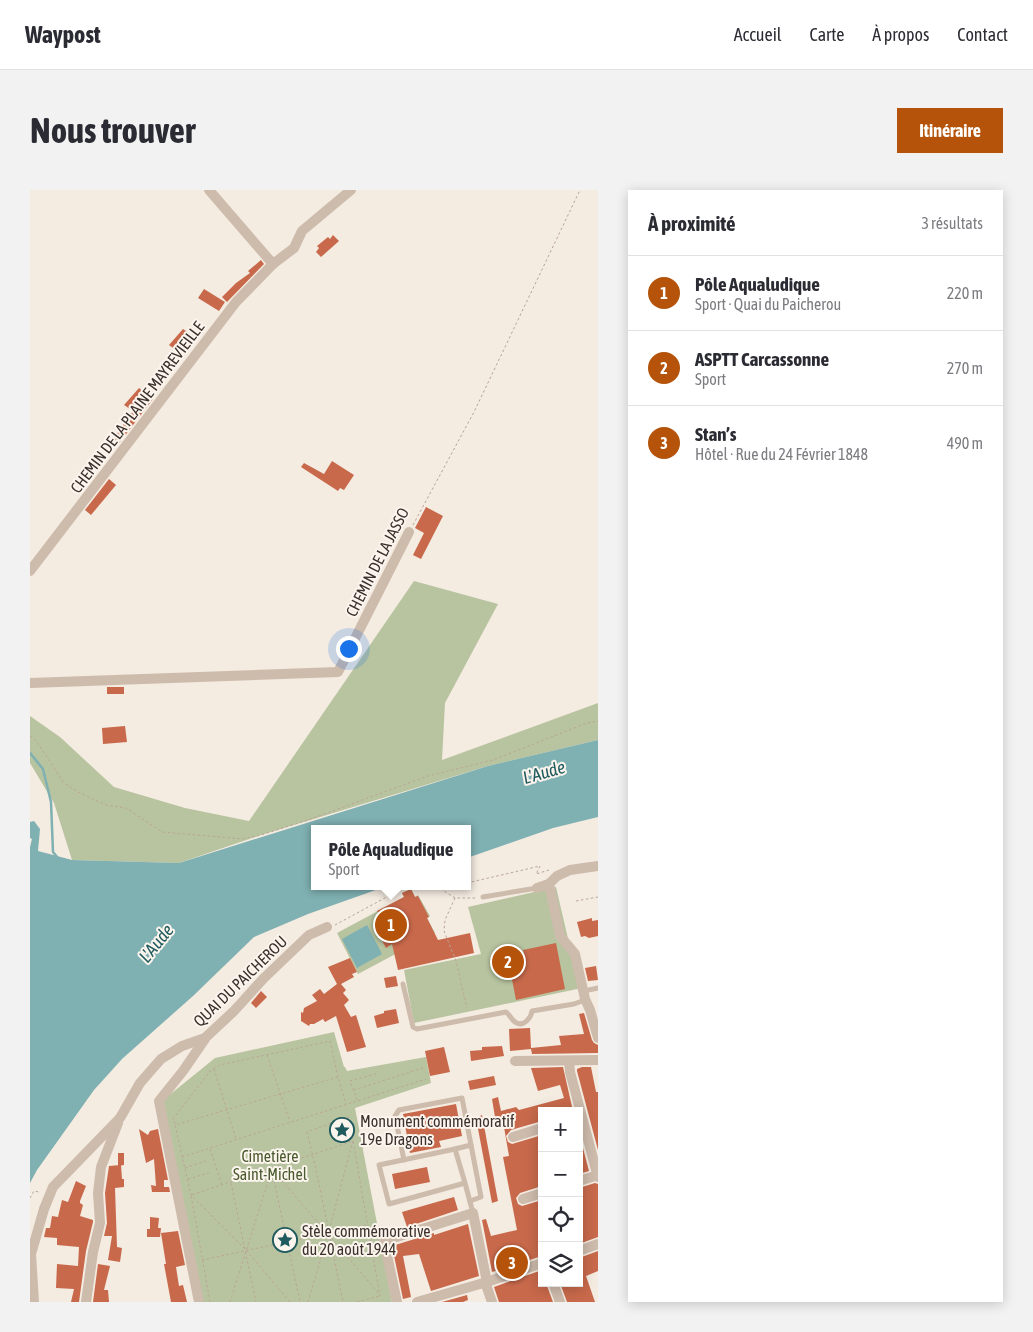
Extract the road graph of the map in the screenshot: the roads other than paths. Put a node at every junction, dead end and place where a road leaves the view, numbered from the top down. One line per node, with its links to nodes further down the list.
1 (209, 190): 3 (street)
2 (351, 190): 3 (street, CHEMIN DE LA PLAINE MAYREVIEILLE)
3 (273, 264): 5 (street, CHEMIN DE LA PLAINE MAYREVIEILLE)
4 (409, 532): 6 (street, CHEMIN DE LA JASSO)
5 (30, 571)
6 (30, 683)
7 (598, 866): 8 (street)
8 (549, 884): 9 (street); 14 (street)
9 (537, 888): 10 (lane)
10 (483, 898)
11 (328, 928): 15 (street, QUAI DU PAICHEROU)
12 (403, 984): 14 (lane)
13 (598, 988): 14 (lane)
14 (584, 995): 16 (street)
15 (205, 1038): 21 (street, QUAI DU PAICHEROU); 44 (street)
16 (598, 1038)
17 (598, 1060): 19 (street)
18 (515, 1061): 19 (street)
19 (569, 1061): 20 (street)
20 (578, 1107)
21 (120, 1118): 27 (street, QUAI DU PAICHEROU); 29 (street)
22 (583, 1126): 30 (street)
23 (538, 1129): 24 (street)
24 (513, 1137)
25 (471, 1145): 26 (lane); 28 (lane); 35 (lane)
26 (455, 1149): 28 (lane); 32 (lane)
27 (83, 1157): 29 (street); 42 (street, QUAI DU PAICHEROU)
28 (404, 1160): 32 (lane)
29 (101, 1167): 43 (street)
30 (598, 1176): 31 (street)
31 (583, 1180)
32 (465, 1183): 35 (lane)
33 (538, 1194): 34 (street)
34 (523, 1199)
35 (470, 1201): 36 (lane)
36 (473, 1213): 40 (street); 45 (street)
37 (598, 1244): 38 (street)
38 (583, 1250)
39 (538, 1264): 40 (street)
40 (486, 1282): 46 (street); 47 (street)
41 (554, 1287): 48 (street)
42 (34, 1302)
43 (86, 1302)
44 (199, 1302)
45 (397, 1302)
46 (418, 1302)
47 (490, 1302)
48 (560, 1302)

